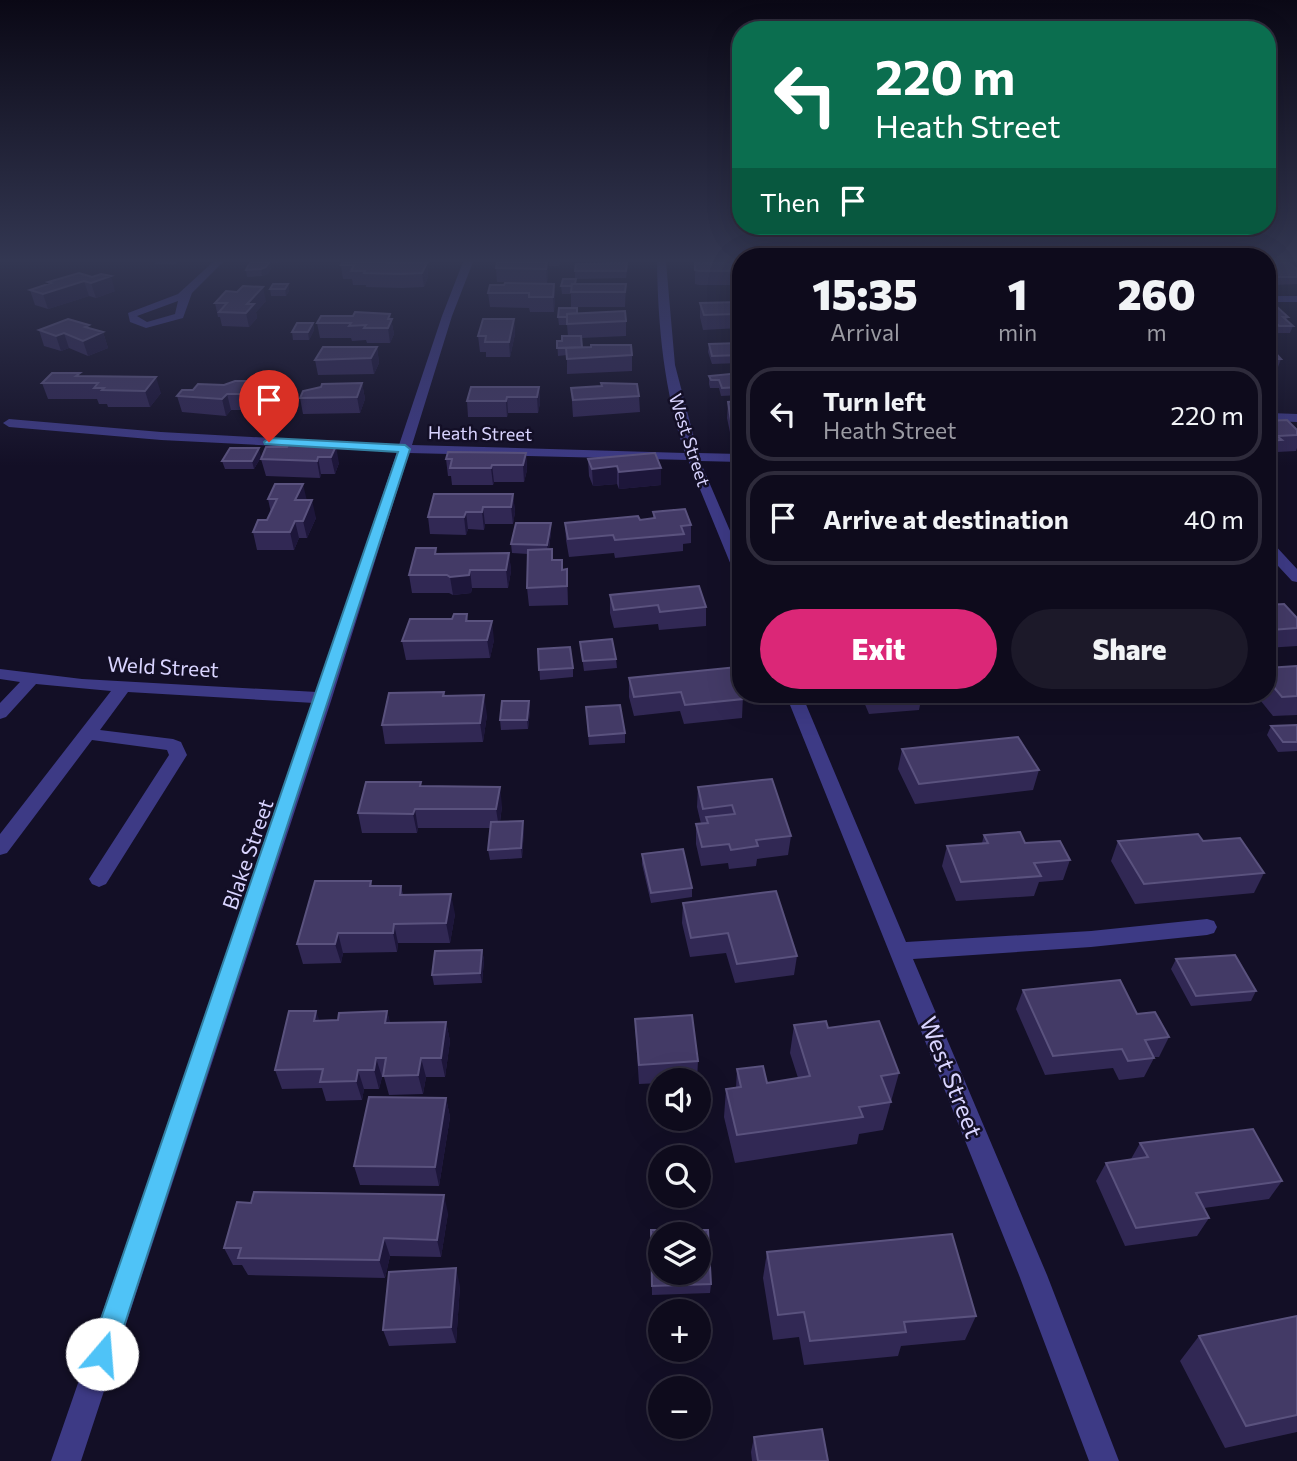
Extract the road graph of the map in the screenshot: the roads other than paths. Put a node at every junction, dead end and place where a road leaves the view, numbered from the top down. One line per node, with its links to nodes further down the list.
1 (443, 330): 6 (street, Blake Street)
2 (664, 330): 7 (street, West Street)
3 (1276, 417): 4 (street)
4 (1297, 418)
5 (9, 423): 6 (street, Heath Street)
6 (405, 449): 7 (street, Heath Street); 15 (street, Blake Street)
7 (693, 456): 8 (street, Heath Street); 9 (street, West Street)
8 (732, 458)
9 (732, 551)
10 (1276, 555): 11 (street)
11 (1297, 579)
12 (0, 674): 13 (street, Weld Street)
13 (32, 678): 14 (street, Weld Street); 17 (street)
14 (123, 687): 15 (street, Weld Street); 18 (street)
15 (324, 698): 23 (street, Blake Street)
16 (797, 703): 22 (street, West Street)
17 (0, 713)
18 (86, 734): 19 (street); 20 (street)
19 (0, 848)
20 (99, 879)
21 (1207, 927): 22 (street)
22 (900, 951): 24 (street, West Street)
23 (66, 1461)
24 (1104, 1461)

